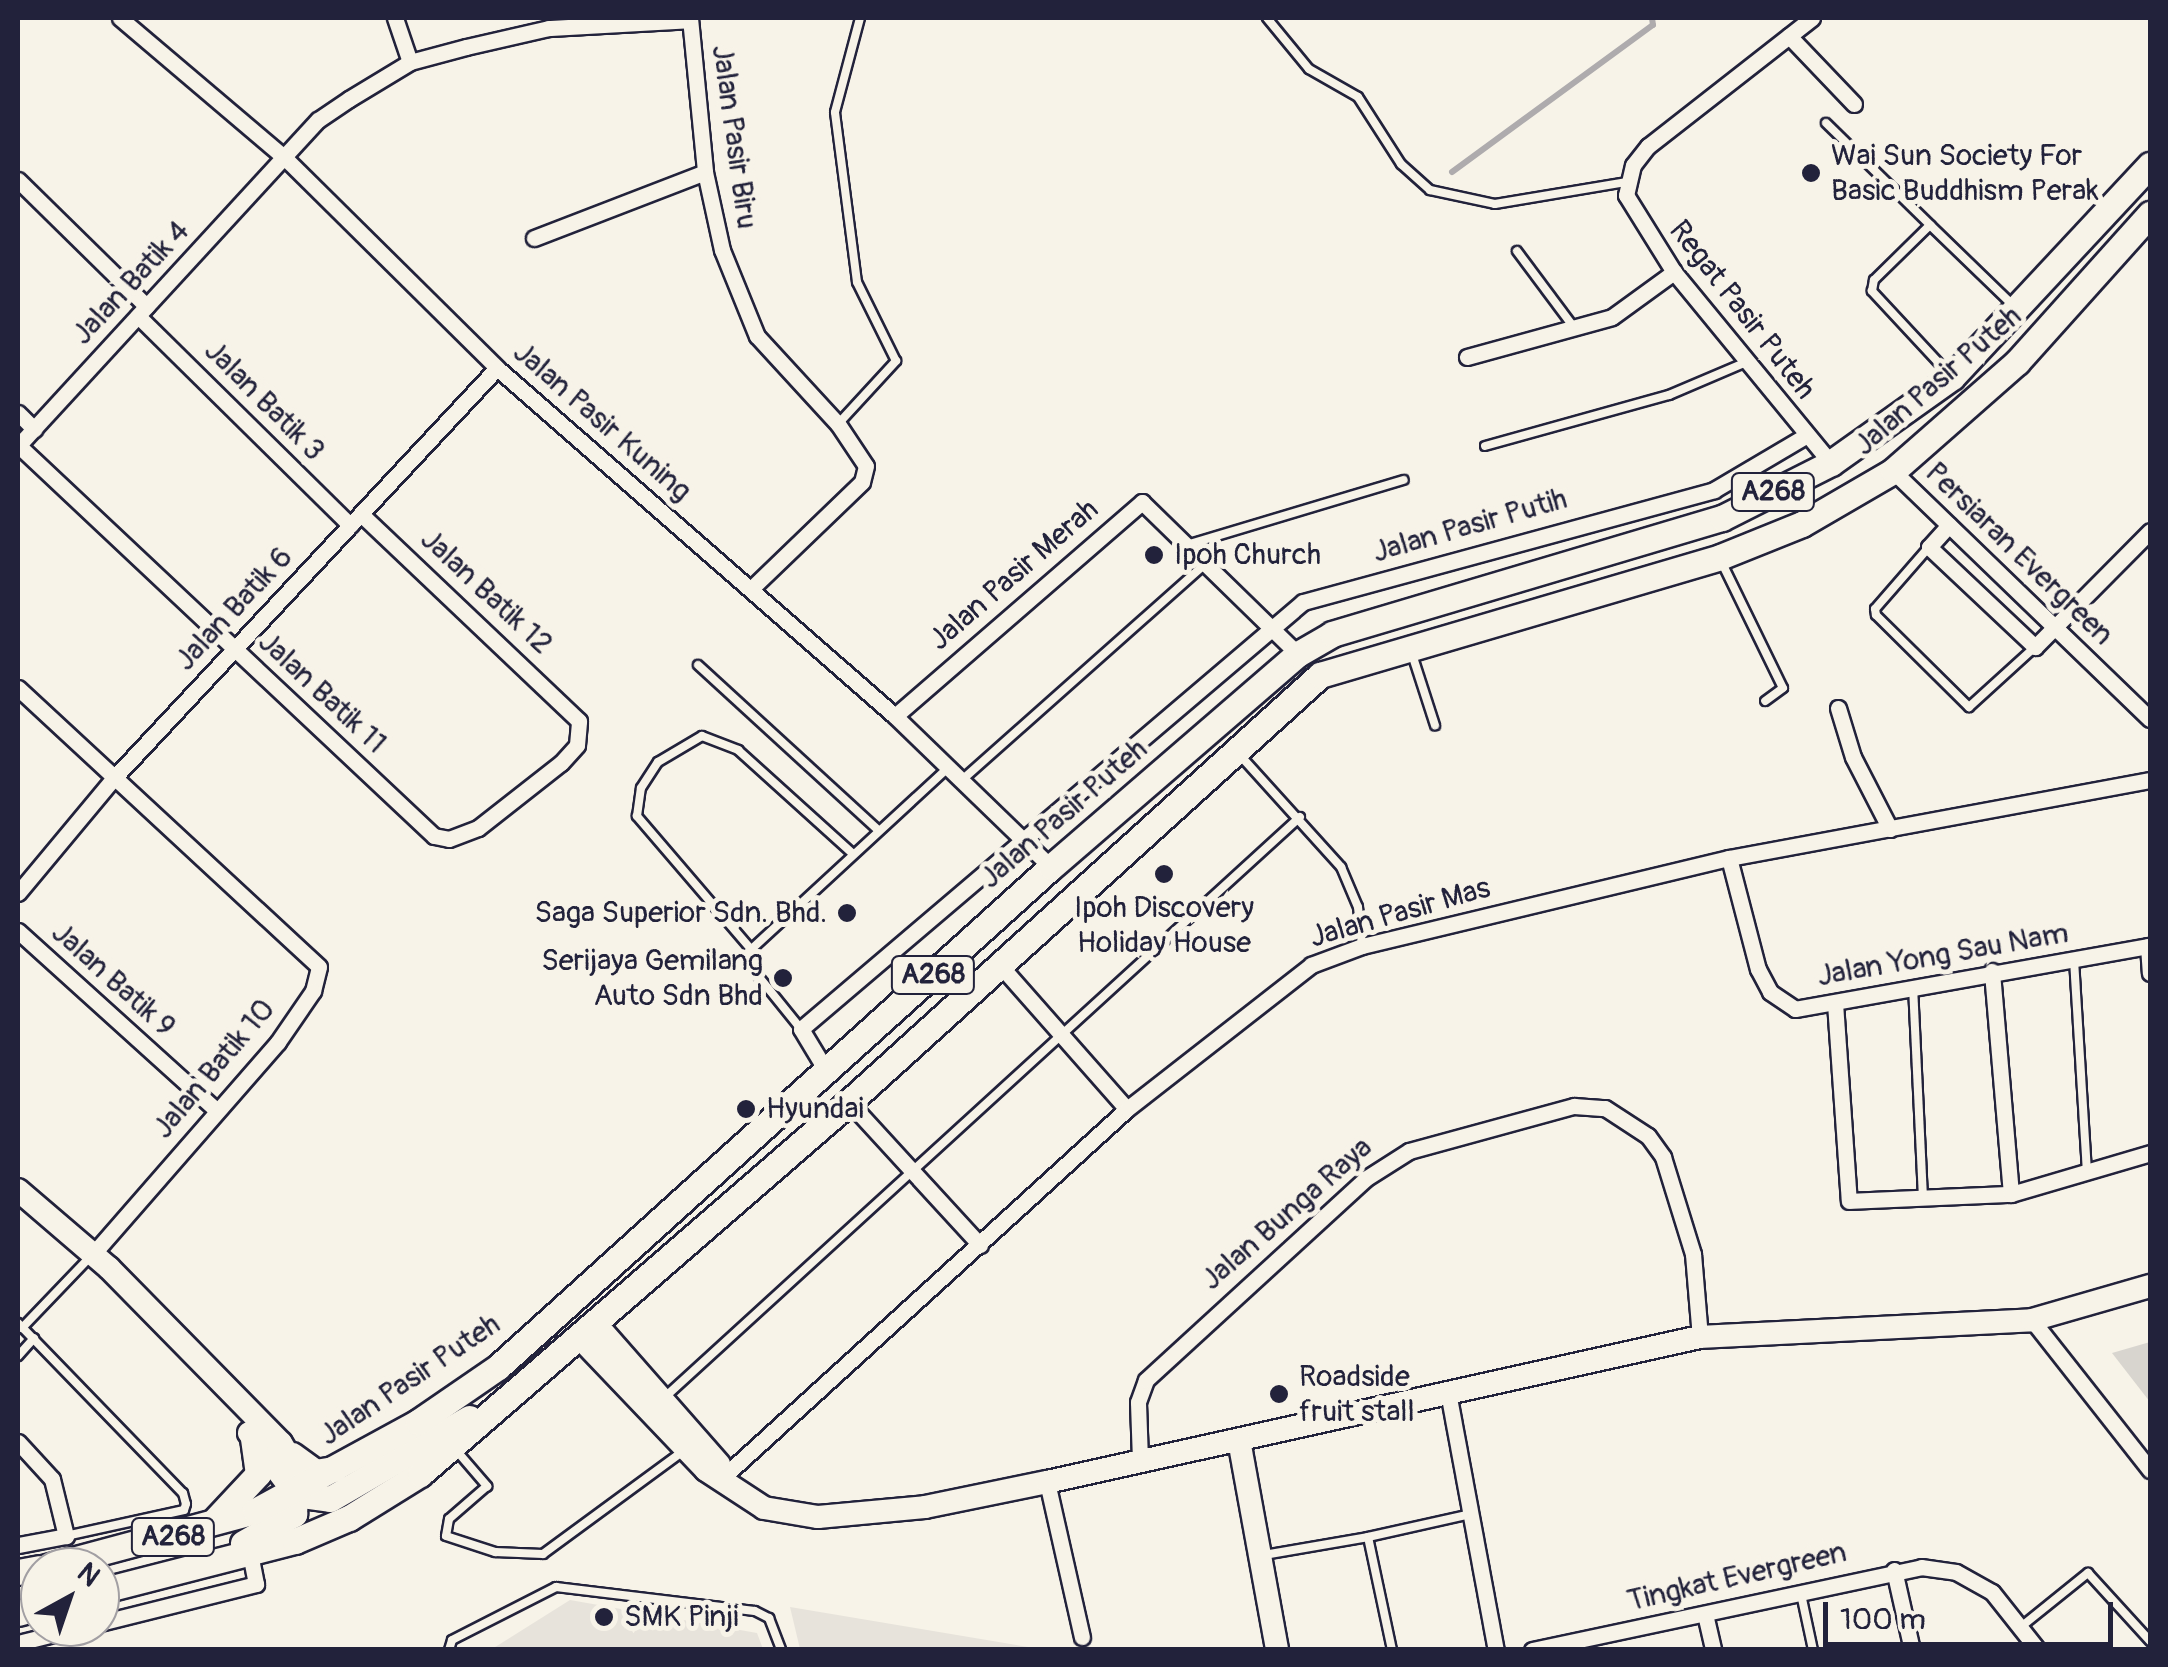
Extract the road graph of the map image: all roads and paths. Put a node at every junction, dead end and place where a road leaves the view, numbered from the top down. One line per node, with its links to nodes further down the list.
1 (120, 18): 12 (street, Jalan Pasir Kuning)
2 (395, 18): 9 (street)
3 (860, 18): 30 (lane)
4 (1267, 18): 16 (lane)
5 (1812, 18): 8 (street)
6 (690, 19): 7 (street, Jalan Batik 4); 14 (street, Jalan Pasir Biru)
7 (548, 23): 9 (street, Jalan Batik 4)
8 (1789, 36): 10 (street); 16 (street)
9 (410, 62): 12 (street, Jalan Batik 4)
10 (1854, 104)
11 (1826, 123): 18 (lane)
12 (284, 157): 23 (street, Jalan Batik 4); 27 (street, Jalan Pasir Kuning)
13 (2150, 165): 22 (main road, Jalan Pasir Puteh / A268)
14 (705, 172): 19 (street); 30 (street, Jalan Pasir Biru)
15 (18, 180): 23 (street, Jalan Batik 3)
16 (1627, 182): 21 (street, Regat Pasir Puteh)
17 (2150, 214): 36 (main road, Jalan Pasir Puteh / A268)
18 (1930, 225): 22 (lane); 28 (lane)
19 (534, 238)
20 (1517, 250): 24 (lane)
21 (1674, 272): 24 (street); 26 (street, Regat Pasir Puteh)
22 (2017, 310): 28 (main road, Jalan Pasir Puteh / A268)
23 (142, 311): 31 (street, Jalan Batik 4); 38 (street, Jalan Batik 3)
24 (1575, 329): 25 (street)
25 (1467, 357)
26 (1744, 363): 32 (street, Regat Pasir Puteh); 34 (lane)
27 (498, 368): 38 (street, Jalan Batik 6); 47 (street, Jalan Pasir Kuning)
28 (1952, 377): 35 (main road, Jalan Pasir Puteh / A268)
29 (18, 412): 31 (street)
30 (838, 424): 47 (street, Jalan Pasir Biru)
31 (34, 428): 33 (street, Jalan Batik 4)
32 (1806, 435): 35 (street, Regat Pasir Puteh); 41 (street, Jalan Pasir Putih)
33 (18, 446): 51 (street, Jalan Batik 11)
34 (1485, 446)
35 (1831, 463): 46 (main road, Jalan Pasir Puteh / A268)
36 (1893, 471): 39 (street, Persiaran Evergreen); 44 (main road, Jalan Pasir Puteh / A268)
37 (1404, 480): 42 (lane)
38 (356, 520): 51 (street, Jalan Batik 6); 58 (street, Jalan Batik 12)
39 (1950, 525): 43 (street); 49 (street, Persiaran Evergreen)
40 (2150, 533): 49 (street)
41 (1510, 542): 46 (street); 48 (street, Jalan Pasir Putih)
42 (1190, 544): 45 (street, Jalan Pasir Merah); 59 (street, Jalan Pasir Merah)
43 (1929, 547): 52 (street); 52 (lane)
44 (1720, 557): 50 (main road, Jalan Pasir Puteh / A268); 56 (lane)
45 (1207, 562): 48 (street, Jalan Pasir Merah); 65 (lane)
46 (1521, 578): 53 (main road, Jalan Pasir Puteh / A268)
47 (752, 588): 59 (street, Jalan Pasir Kuning)
48 (1271, 627): 53 (street, Jalan Pasir Merah); 70 (street, Jalan Pasir Putih)
49 (2055, 627): 52 (street); 60 (street, Persiaran Evergreen)
50 (1421, 641): 53 (main road); 61 (lane); 62 (main road, Jalan Pasir Puteh / A268)
51 (235, 648): 58 (street, Jalan Batik 11); 64 (street, Jalan Batik 6)
52 (2035, 648)
53 (1298, 654): 73 (main road, Jalan Pasir Puteh / A268)
54 (698, 665): 69 (lane)
55 (18, 688): 64 (street, Jalan Batik 10)
56 (1765, 702)
57 (1838, 708): 68 (street)
58 (574, 710)
59 (896, 716): 63 (street, Jalan Pasir Kuning)
60 (2150, 719)
61 (1435, 725)
62 (1235, 750): 67 (lane); 80 (main road, Jalan Pasir Puteh / A268)
63 (949, 767): 65 (street, Jalan Pasir Kuning); 69 (lane)
64 (113, 778): 74 (street, Jalan Batik 6); 90 (street, Jalan Batik 10)
65 (963, 780): 70 (street, Jalan Pasir Kuning)
66 (2150, 780): 68 (street, Jalan Pasir Mas)
67 (1300, 817): 76 (lane); 86 (lane)
68 (1890, 829): 72 (street, Jalan Pasir Mas)
69 (878, 830): 71 (lane)
70 (1019, 838): 73 (street, Jalan Pasir Kuning); 85 (street, Jalan Pasir Putih)
71 (852, 854): 78 (lane); 78 (lane)
72 (1730, 858): 76 (street, Jalan Pasir Mas); 84 (street, Jalan Yong Sau Nam)
73 (1051, 867): 87 (main road, Jalan Pasir Puteh / A268)
74 (18, 892)
75 (18, 930): 90 (street, Jalan Batik 9)
76 (1362, 946): 89 (street, Jalan Pasir Mas)
77 (2149, 946): 79 (street, Jalan Yong Sau Nam); 82 (street)
78 (750, 948): 85 (lane)
79 (2074, 960): 81 (street, Jalan Yong Sau Nam); 93 (lane)
80 (1000, 964): 86 (street); 88 (main road, Jalan Pasir Puteh / A268)
81 (1992, 971): 83 (street, Jalan Yong Sau Nam); 95 (street)
82 (2150, 973)
83 (1913, 986): 84 (street, Jalan Yong Sau Nam); 96 (lane)
84 (1834, 1003): 96 (street)
85 (800, 1029): 87 (street)
86 (1062, 1032): 89 (street); 92 (lane)
87 (828, 1072): 101 (main road, Jalan Pasir Puteh / A268)
88 (849, 1102): 92 (street); 101 (main road, Jalan Pasir Puteh / A268)
89 (1127, 1109): 97 (street, Jalan Pasir Mas)
90 (216, 1110): 98 (street, Jalan Batik 10)
91 (2150, 1153): 93 (street)
92 (911, 1170): 97 (street); 107 (lane)
93 (2087, 1172): 95 (street)
94 (18, 1190): 98 (main road)
95 (2011, 1194): 96 (street)
96 (1923, 1200)
97 (980, 1245): 118 (street, Jalan Pasir Mas)
98 (91, 1256): 102 (lane, Jalan Batik 10); 109 (main road); 114 (main road)
99 (2150, 1286): 100 (main road)
100 (2032, 1320): 103 (main road); 117 (street)
101 (581, 1321): 107 (main road); 108 (main road, Jalan Pasir Puteh / A268); 113 (main road); 116 (main road, Jalan Pasir Puteh / A268)
102 (20, 1326): 104 (lane)
103 (1700, 1337): 106 (main road); 115 (street, Jalan Bunga Raya)
104 (34, 1338): 105 (lane); 123 (lane)
105 (18, 1356)
106 (1448, 1392): 110 (main road); 121 (street)
107 (665, 1397): 118 (main road)
108 (502, 1406): 112 (main road, Jalan Pasir Puteh / A268); 120 (main road)
109 (253, 1437): 120 (main road); 122 (main road)
110 (1239, 1440): 115 (main road); 128 (main road)
111 (18, 1442): 123 (street)
112 (453, 1447): 113 (lane); 127 (main road, Jalan Pasir Puteh / A268)
113 (685, 1449): 118 (main road)
114 (292, 1454): 116 (main road); 120 (main road)
115 (1140, 1460): 119 (main road)
116 (338, 1468): 120 (main road, Jalan Pasir Puteh / A268)
117 (2150, 1470)
118 (722, 1478): 119 (main road)
119 (1047, 1482): 136 (street)
120 (295, 1494): 122 (main road, Jalan Pasir Puteh / A268); 129 (main road)
121 (1471, 1514): 124 (lane); 142 (street)
122 (205, 1529): 126 (main road, Jalan Pasir Puteh / A268)
123 (66, 1536): 125 (street)
124 (1368, 1537): 128 (lane); 141 (lane)
125 (18, 1545)
126 (120, 1549)
127 (250, 1552): 129 (main road, Jalan Pasir Puteh / A268); 134 (street)
128 (1258, 1556): 140 (main road)
129 (192, 1567): 131 (main road, Jalan Pasir Puteh / A268)
130 (1894, 1570): 132 (street, Tingkat Evergreen); 135 (street, Tingkat Evergreen); 146 (street)
131 (120, 1586)
132 (1800, 1590): 133 (street, Tingkat Evergreen); 145 (lane)
133 (1705, 1614): 143 (street, Tingkat Evergreen); 144 (street)
134 (120, 1617)
135 (2022, 1626): 137 (lane); 147 (street)
136 (1082, 1636)
137 (2150, 1641)
138 (449, 1650): 139 (lane)
139 (782, 1650)
140 (1277, 1650)
141 (1392, 1650)
142 (1496, 1650)
143 (1532, 1650)
144 (1713, 1650)
145 (1812, 1650)
146 (1912, 1650)
147 (2038, 1650)

